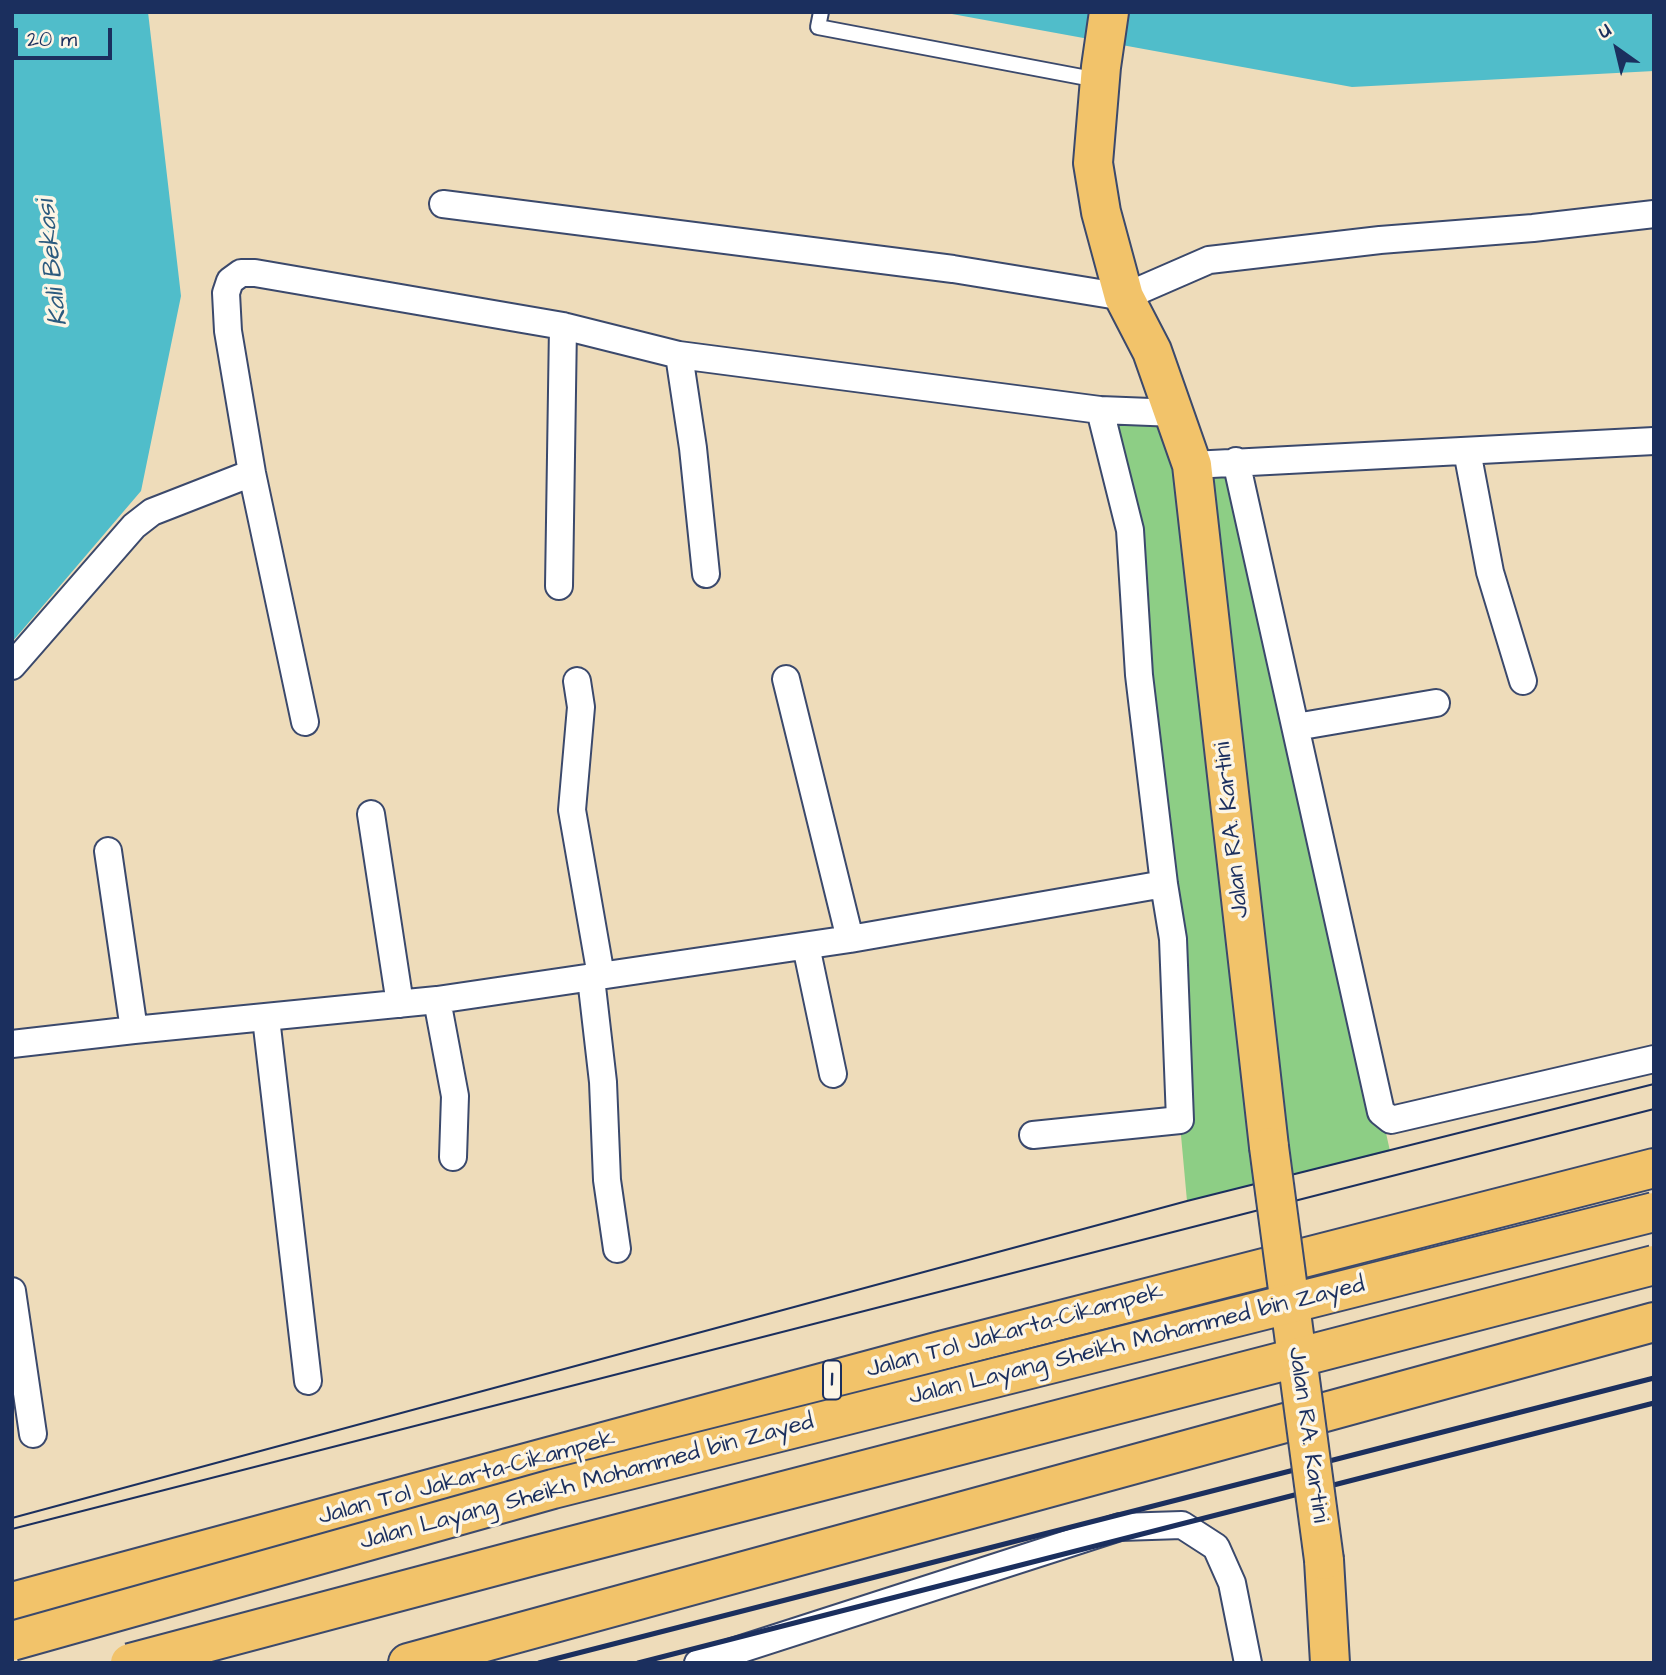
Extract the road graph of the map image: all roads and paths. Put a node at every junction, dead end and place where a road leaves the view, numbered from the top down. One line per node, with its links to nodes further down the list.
1 (1109, 12): 3 (main road, Jalan RA. Kartini)
2 (819, 19): 3 (lane)
3 (1100, 74): 6 (main road, Jalan RA. Kartini)
4 (443, 204): 6 (street)
5 (1654, 214): 6 (street)
6 (1124, 297): 10 (main road, Jalan RA. Kartini)
7 (563, 326): 8 (street); 15 (street); 17 (street)
8 (679, 355): 9 (street); 16 (street)
9 (1100, 410): 10 (street); 27 (street)
10 (1175, 414): 14 (main road, Jalan RA. Kartini)
11 (1654, 441): 12 (street)
12 (1467, 451): 13 (street); 21 (street)
13 (1236, 461): 14 (street); 24 (street)
14 (1192, 466): 54 (main road, Jalan RA. Kartini, bridge)
15 (252, 473): 18 (street); 23 (street)
16 (706, 574)
17 (559, 586)
18 (12, 666)
19 (786, 679): 28 (street)
20 (577, 681): 30 (street)
21 (1523, 681)
22 (1436, 703): 24 (street)
23 (305, 722)
24 (1296, 727): 36 (street)
25 (371, 814): 32 (street)
26 (108, 851): 34 (street)
27 (1164, 884): 28 (street); 38 (street)
28 (850, 939): 29 (street)
29 (806, 946): 30 (street); 37 (street)
30 (596, 977): 31 (street); 42 (street)
31 (437, 1000): 32 (street); 39 (street)
32 (400, 1004): 33 (street)
33 (265, 1018): 34 (street); 46 (street)
34 (134, 1030): 35 (street)
35 (12, 1044)
36 (1654, 1059)
37 (833, 1074)
38 (1033, 1135)
39 (453, 1157)
40 (1654, 1168): 48 (main road, Jalan Tol Jakarta–Cikampek / 1)
41 (1654, 1212): 49 (main road, Jalan Layang Sheikh Mohammed bin Zayed / 1, bridge)
42 (617, 1249)
43 (1654, 1265): 50 (main road, bridge)
44 (12, 1292): 47 (street)
45 (1654, 1322): 51 (main road)
46 (308, 1381)
47 (33, 1434)
48 (12, 1602)
49 (12, 1641)
50 (130, 1663)
51 (408, 1663)
52 (698, 1663): 53 (street)
53 (1248, 1663)
54 (1330, 1663)

